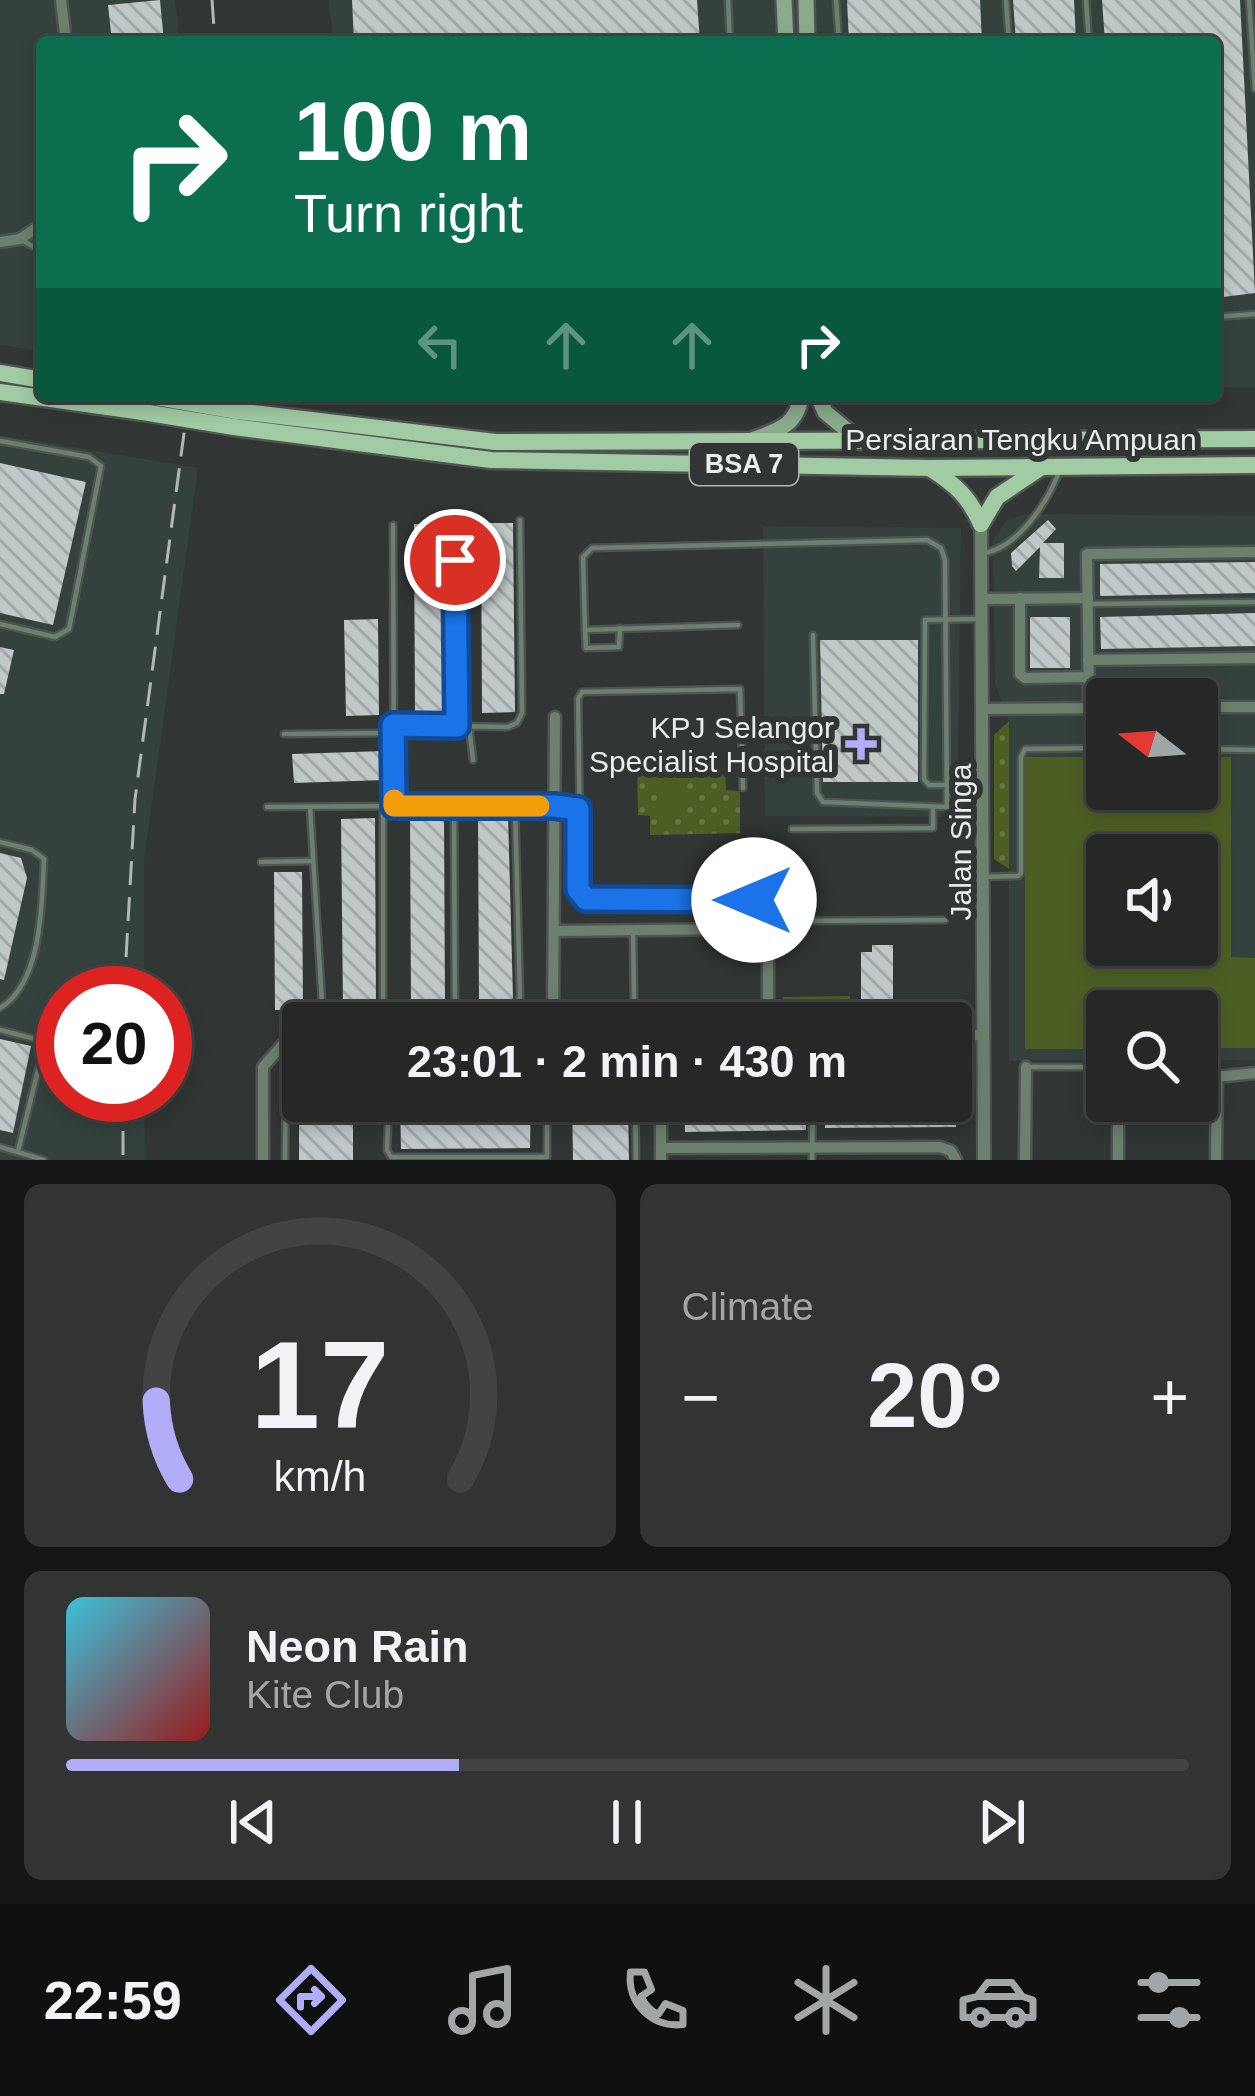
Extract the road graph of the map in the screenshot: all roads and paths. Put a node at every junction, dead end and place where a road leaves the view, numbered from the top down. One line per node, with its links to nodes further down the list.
1 (62, 0): 9 (street)
2 (728, 0): 10 (lane)
3 (784, 0): 11 (main road)
4 (806, 0): 12 (main road)
5 (836, 0): 13 (lane)
6 (1006, 0): 14 (lane)
7 (1086, 0): 15 (lane)
8 (1249, 0): 16 (lane)
9 (65, 36)
10 (730, 36)
11 (786, 36)
12 (808, 36)
13 (839, 36)
14 (1009, 36)
15 (1089, 36)
16 (1255, 89)
17 (36, 228): 18 (street)
18 (20, 239): 19 (street); 20 (lane)
19 (0, 242)
20 (36, 248)
21 (1255, 314): 22 (lane)
22 (1221, 317)
23 (0, 373): 24 (main road)
24 (36, 379)
25 (0, 392): 26 (main road, Persiaran Tengku Ampuan / BSA 7)
26 (36, 395)
27 (800, 402): 34 (main road)
28 (821, 402): 33 (main road)
29 (147, 404): 30 (main road, Persiaran Tengku Ampuan / BSA 7, bridge)
30 (236, 419): 34 (main road, Persiaran Tengku Ampuan / BSA 7); 38 (main road, Persiaran Tengku Ampuan / BSA 7)
31 (1255, 439): 33 (main road, Persiaran Tengku Ampuan / BSA 7)
32 (0, 441): 51 (lane)
33 (860, 442): 34 (main road, Persiaran Tengku Ampuan / BSA 7)
34 (744, 443)
35 (1255, 466): 37 (main road, Persiaran Tengku Ampuan / BSA 7)
36 (1040, 467): 37 (main road, Persiaran Tengku Ampuan / BSA 7); 38 (main road, Persiaran Tengku Ampuan / BSA 7); 41 (main road)
37 (1062, 467): 44 (lane)
38 (930, 468): 41 (main road)
39 (455, 518): 64 (lane)
40 (520, 520): 65 (lane)
41 (981, 524): 44 (street, Jalan Singa)
42 (393, 525): 66 (lane)
43 (1255, 552): 47 (street)
44 (981, 553): 45 (street, Jalan Singa)
45 (982, 598): 46 (street); 49 (street, Jalan Singa)
46 (1020, 598): 47 (street); 58 (street)
47 (1088, 601): 48 (lane); 57 (street)
48 (1255, 602)
49 (982, 619): 50 (lane); 62 (street, Jalan Singa)
50 (945, 620): 54 (lane); 72 (lane); 75 (lane)
51 (0, 623)
52 (738, 625): 53 (lane)
53 (620, 628): 54 (lane); 54 (lane)
54 (586, 630)
55 (813, 635): 84 (lane)
56 (1255, 658): 57 (street)
57 (1088, 660): 58 (street)
58 (1088, 677)
59 (1218, 707): 60 (street)
60 (1255, 707)
61 (1086, 708): 62 (street)
62 (983, 709): 73 (street, Jalan Singa)
63 (555, 718): 81 (street)
64 (457, 726): 65 (lane); 66 (lane)
65 (469, 726): 71 (lane)
66 (393, 729): 67 (lane); 78 (lane)
67 (284, 734)
68 (1086, 748): 90 (lane)
69 (1218, 749): 70 (lane)
70 (1255, 750)
71 (473, 760)
72 (947, 770): 73 (lane); 75 (lane)
73 (984, 770): 76 (street, Jalan Singa)
74 (743, 788): 85 (lane)
75 (947, 789): 76 (lane); 84 (lane)
76 (985, 793): 90 (street, Jalan Singa)
77 (383, 806): 78 (lane); 83 (lane); 98 (lane)
78 (394, 806): 79 (lane)
79 (454, 806): 80 (lane); 99 (lane)
80 (515, 806): 81 (lane); 100 (lane)
81 (554, 806): 85 (lane); 95 (street)
82 (266, 807): 83 (lane)
83 (310, 807): 89 (lane)
84 (933, 807): 86 (lane)
85 (578, 809): 91 (lane)
86 (792, 829)
87 (0, 842): 103 (lane)
88 (261, 862): 89 (lane)
89 (311, 862): 97 (lane)
90 (983, 878): 106 (street, Jalan Singa)
91 (703, 899): 92 (lane); 93 (lane)
92 (945, 920)
93 (704, 929): 94 (street); 102 (street)
94 (633, 930): 95 (street); 96 (lane)
95 (554, 931): 101 (street)
96 (634, 1001)
97 (322, 1002)
98 (383, 1002)
99 (455, 1002)
100 (519, 1002)
101 (553, 1002)
102 (768, 1002)
103 (0, 1007)
104 (0, 1030): 122 (lane)
105 (972, 1035): 106 (street)
106 (985, 1035): 131 (street, Jalan Singa)
107 (282, 1044): 126 (street)
108 (1026, 1067): 109 (lane); 132 (street)
109 (1086, 1067)
110 (1255, 1073): 111 (street)
111 (1218, 1077)
112 (285, 1122): 127 (lane)
113 (388, 1122): 124 (lane)
114 (547, 1122): 124 (lane)
115 (635, 1122): 128 (lane)
116 (661, 1122): 123 (street)
117 (813, 1122): 120 (lane)
118 (1118, 1122): 133 (street)
119 (1216, 1122): 134 (street)
120 (812, 1146): 123 (street); 129 (lane); 130 (street)
121 (0, 1147): 122 (lane)
122 (18, 1151): 125 (lane)
123 (661, 1154)
124 (547, 1159)
125 (44, 1160)
126 (263, 1160)
127 (285, 1160)
128 (636, 1160)
129 (812, 1160)
130 (956, 1160)
131 (984, 1160)
132 (1025, 1160)
133 (1118, 1160)
134 (1216, 1160)

